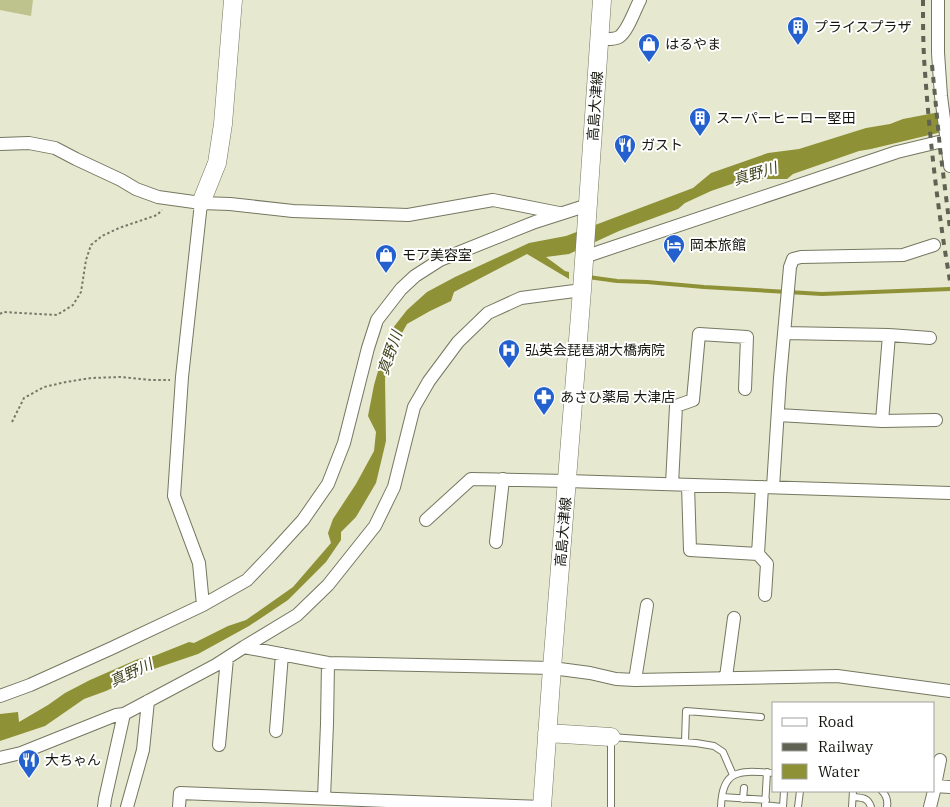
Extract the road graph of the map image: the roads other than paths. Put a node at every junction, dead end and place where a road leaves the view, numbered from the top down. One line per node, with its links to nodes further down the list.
1 (233, 0): 10 (main road)
2 (602, 0): 5 (main road, 高島大津線)
3 (640, 0): 5 (street)
4 (938, 0): 6 (street)
5 (599, 40): 11 (main road, 高島大津線)
6 (944, 52): 7 (street)
7 (946, 137): 9 (street); 14 (street)
8 (0, 144): 10 (street)
9 (950, 166)
10 (201, 203): 12 (street); 33 (street)
11 (588, 209): 12 (street); 14 (main road, 高島大津線)
12 (562, 214): 33 (street)
13 (934, 245): 16 (street)
14 (584, 257): 15 (main road, 高島大津線)
15 (582, 290): 24 (main road, 高島大津線); 36 (street)
16 (784, 333): 17 (street); 20 (street)
17 (889, 335): 18 (street); 21 (street)
18 (930, 338)
19 (745, 389): 25 (street)
20 (778, 415): 21 (street); 27 (street)
21 (882, 420): 22 (street)
22 (936, 420)
23 (503, 479): 24 (street); 29 (street); 30 (street)
24 (567, 480): 25 (street); 40 (main road, 高島大津線)
25 (672, 484): 26 (street)
26 (688, 484): 27 (street); 31 (street)
27 (768, 487): 28 (street); 31 (street)
28 (950, 493)
29 (426, 520)
30 (496, 542)
31 (758, 554): 32 (street)
32 (765, 595)
33 (203, 605): 44 (street)
34 (647, 605): 42 (street)
35 (734, 618): 41 (street)
36 (244, 647): 37 (street); 38 (street)
37 (282, 654): 39 (street); 48 (street)
38 (227, 658): 45 (street); 52 (street)
39 (328, 663): 40 (street); 67 (street)
40 (552, 668): 42 (street); 49 (main road, 高島大津線)
41 (726, 677): 42 (street); 43 (street)
42 (635, 680)
43 (950, 691)
44 (0, 696)
45 (148, 701): 46 (street); 72 (street)
46 (124, 714): 53 (street); 71 (street)
47 (761, 717): 51 (lane)
48 (276, 731)
49 (547, 733): 50 (main road); 74 (main road, 高島大津線)
50 (611, 737): 51 (lane); 75 (lane)
51 (685, 742): 56 (lane)
52 (218, 745)
53 (0, 758)
54 (940, 760): 57 (street)
55 (770, 773): 56 (lane); 70 (lane)
56 (733, 775): 66 (lane)
57 (935, 784)
58 (950, 787): 60 (street)
59 (744, 788): 68 (lane)
60 (935, 789)
61 (784, 792): 77 (lane)
62 (800, 792): 78 (lane)
63 (883, 792): 81 (lane)
64 (933, 792): 82 (street)
65 (853, 794): 79 (lane); 80 (lane)
66 (722, 797): 68 (lane); 76 (lane)
67 (324, 798): 69 (street); 73 (street)
68 (743, 799): 70 (lane)
69 (389, 804): 74 (street)
70 (765, 804): 77 (lane)
71 (104, 807)
72 (127, 807)
73 (179, 807)
74 (542, 807)
75 (611, 807)
76 (721, 807)
77 (782, 807)
78 (798, 807)
79 (852, 807)
80 (871, 807)
81 (887, 807)
82 (930, 807)

